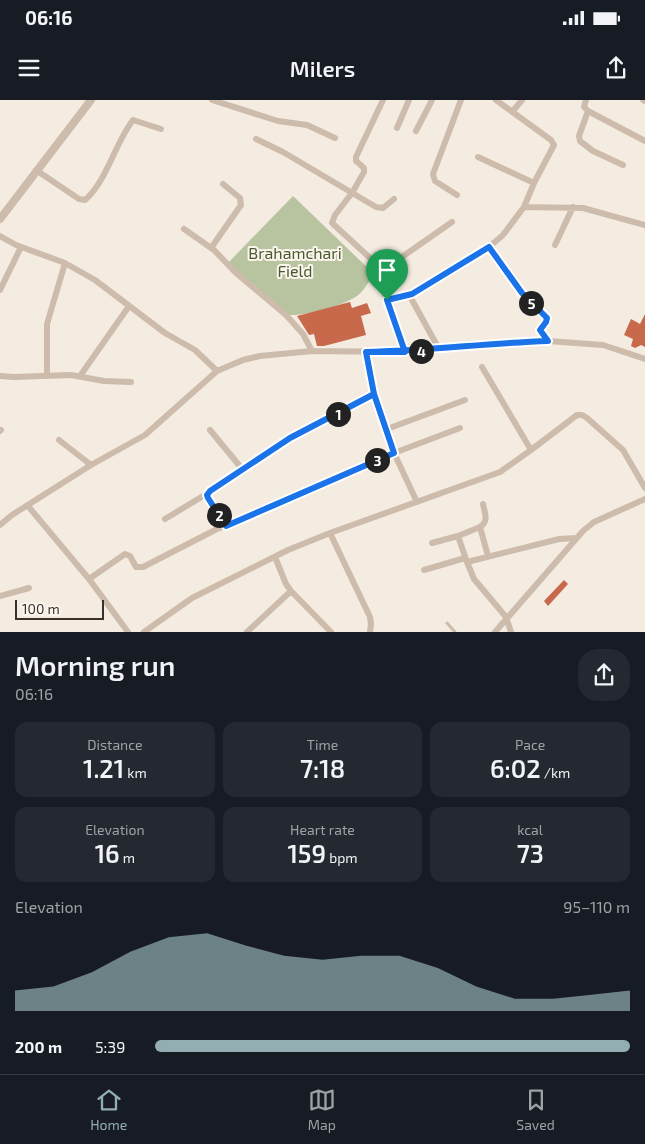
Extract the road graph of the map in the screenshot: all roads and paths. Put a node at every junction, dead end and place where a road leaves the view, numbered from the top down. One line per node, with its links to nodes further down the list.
1 (91, 100): 20 (street)
2 (212, 100): 15 (street)
3 (383, 100): 23 (street)
4 (408, 100): 12 (street)
5 (432, 100): 14 (street)
6 (461, 100): 24 (street)
7 (496, 100): 11 (street)
8 (522, 100): 11 (street)
9 (586, 100): 10 (street)
10 (588, 111): 17 (street); 19 (street)
11 (512, 112): 21 (street)
12 (397, 128)
13 (160, 129): 20 (street)
14 (416, 132)
15 (335, 138)
16 (256, 139): 23 (street)
17 (645, 141)
18 (478, 157): 21 (street)
19 (622, 165)
20 (36, 170): 28 (street)
21 (534, 183): 26 (street)
22 (223, 184): 36 (street)
23 (352, 193): 25 (street); 38 (street)
24 (457, 195)
25 (394, 199)
26 (524, 207): 27 (street); 35 (street)
27 (573, 207): 30 (street); 33 (street)
28 (0, 219)
29 (452, 222): 38 (street)
30 (645, 226)
31 (184, 229): 36 (street)
32 (0, 236): 34 (street)
33 (555, 245)
34 (21, 247): 37 (street); 39 (street)
35 (489, 247): 40 (street); 43 (street)
36 (211, 248): 45 (street)
37 (65, 263): 50 (street); 51 (street)
38 (379, 273): 41 (street)
39 (0, 290)
40 (412, 294): 41 (street); 44 (street)
41 (387, 300): 47 (street)
42 (127, 310): 53 (street)
43 (548, 341): 44 (street); 48 (street)
44 (439, 349): 47 (street)
45 (312, 351): 46 (street); 50 (street)
46 (366, 352): 47 (street); 55 (street)
47 (405, 352)
48 (645, 359)
49 (482, 367): 61 (street)
50 (217, 371): 63 (street)
51 (47, 375): 52 (street); 53 (street)
52 (0, 376)
53 (80, 376): 54 (street)
54 (131, 382)
55 (374, 394): 58 (street); 64 (street)
56 (465, 400): 58 (street)
57 (460, 428): 62 (street)
58 (387, 429): 62 (street)
59 (210, 430): 64 (street)
60 (59, 440): 63 (street)
61 (531, 450): 65 (street); 68 (street)
62 (394, 453): 68 (street); 73 (street)
63 (90, 465): 70 (street)
64 (243, 470): 66 (street)
65 (645, 488)
66 (208, 493): 71 (street); 73 (street)
67 (645, 499): 77 (street)
68 (417, 502): 75 (street)
69 (483, 504): 74 (street)
70 (28, 506): 72 (street); 83 (street)
71 (164, 519)
72 (0, 525)
73 (226, 526): 83 (street)
74 (480, 527): 76 (street); 79 (street)
75 (330, 533): 80 (street); 93 (street)
76 (458, 536): 78 (street); 81 (street)
77 (576, 538): 79 (street); 87 (street)
78 (432, 543)
79 (488, 556): 81 (street)
80 (275, 557): 85 (street); 90 (street)
81 (466, 560): 82 (street); 87 (street)
82 (424, 570)
83 (89, 579): 89 (street)
84 (28, 588): 86 (street)
85 (291, 591): 91 (street); 92 (street)
86 (0, 596)
87 (506, 617): 95 (street); 96 (street)
88 (447, 623): 94 (lane)
89 (128, 632)
90 (144, 632)
91 (247, 632)
92 (331, 632)
93 (370, 632)
94 (455, 632)
95 (495, 632)
96 (511, 632)

